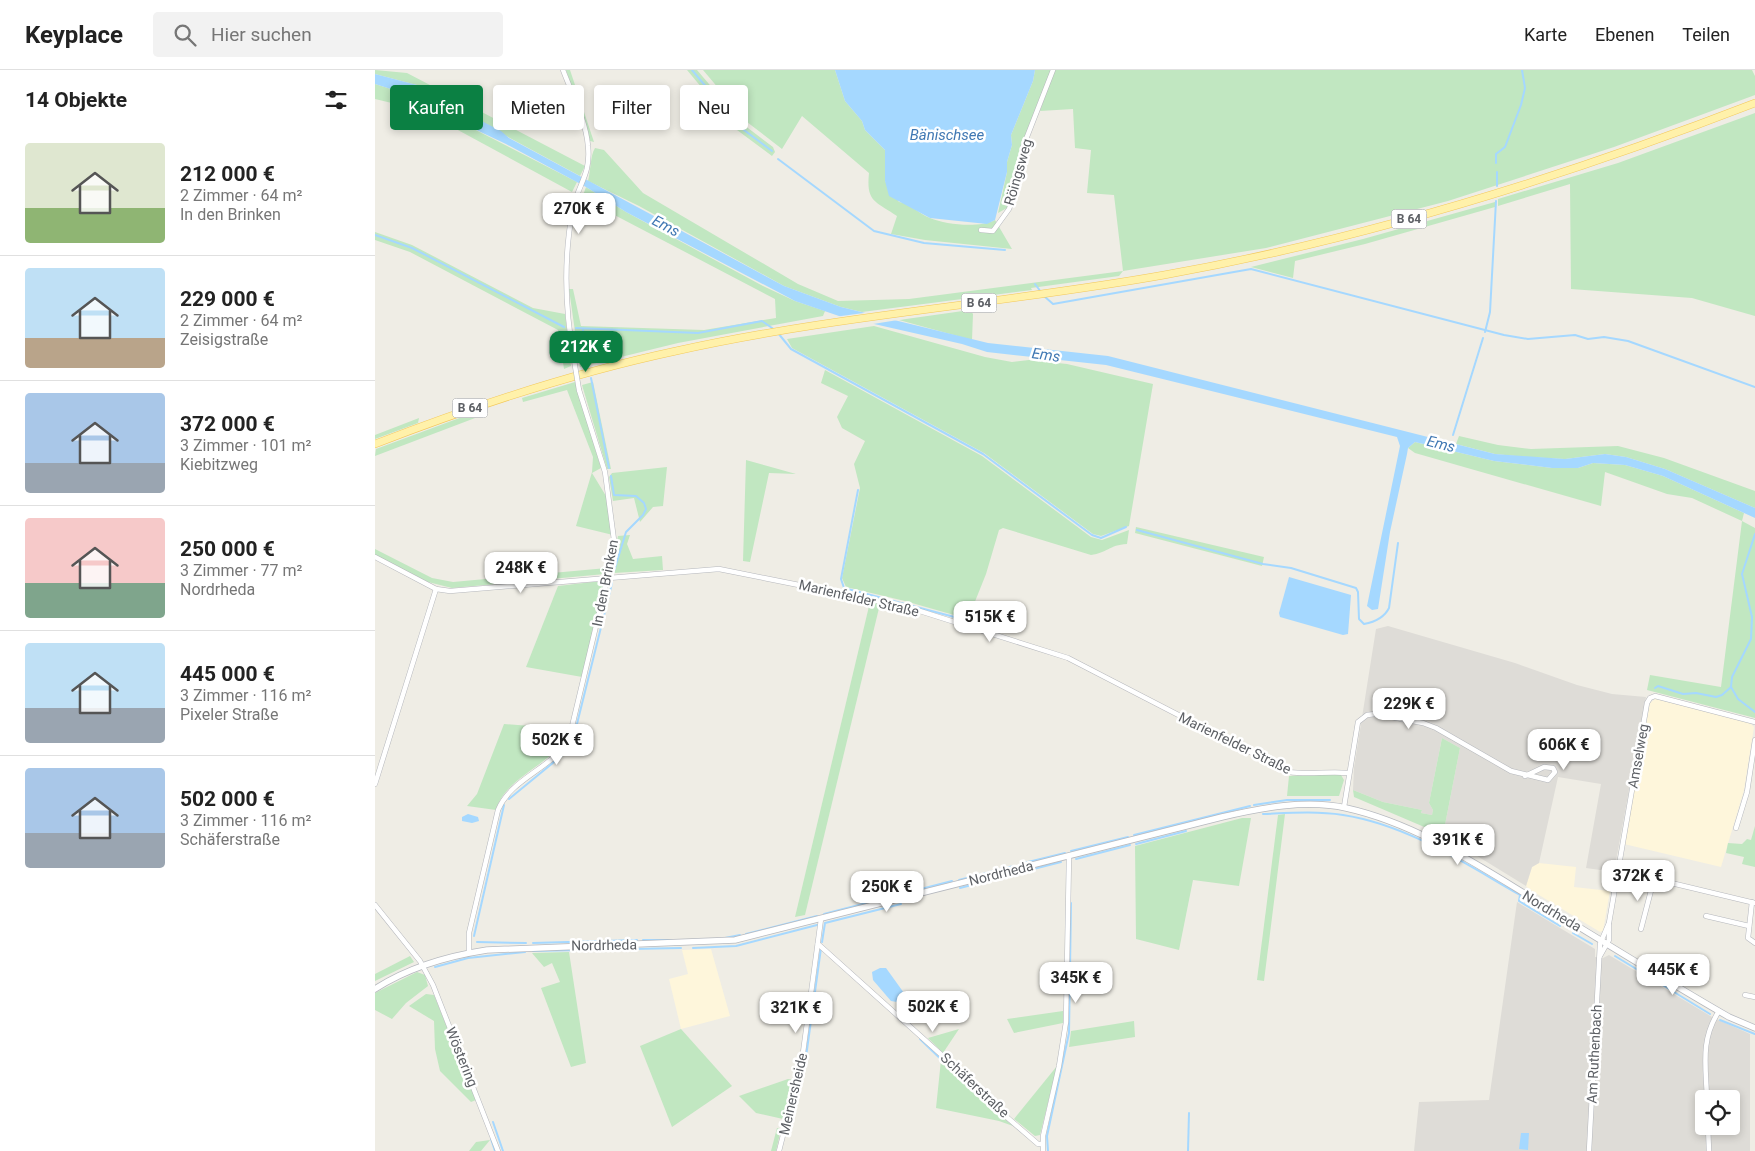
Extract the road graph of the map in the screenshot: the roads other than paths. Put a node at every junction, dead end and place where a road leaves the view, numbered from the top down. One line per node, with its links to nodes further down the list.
1 (563, 70): 7 (street, In den Brinken, bridge)
2 (1053, 70): 4 (street, Röingsweg)
3 (1755, 103): 5 (main road, B 64)
4 (981, 230)
5 (375, 444)
6 (375, 557): 8 (street, Marienfelder Straße)
7 (607, 577): 8 (street, Marienfelder Straße); 11 (street, Marienfelder Straße); 30 (street, In den Brinken)
8 (436, 589): 13 (street)
9 (1755, 722): 17 (street, Amselweg)
10 (1755, 740): 15 (street)
11 (1348, 773): 12 (street); 14 (street)
12 (1525, 776): 12 (street)
13 (375, 784)
14 (1344, 808): 16 (main road, Nordrheda); 26 (main road, Nordrheda)
15 (1736, 828)
16 (1069, 856): 22 (main road, Nordrheda); 40 (street)
17 (1617, 870): 18 (street); 23 (street, Amselweg)
18 (1654, 879): 19 (street); 25 (street)
19 (1753, 902): 24 (street)
20 (375, 905): 32 (street, Wöstering)
21 (1706, 916): 24 (street)
22 (821, 919): 28 (street, Meinersheide); 30 (main road, Nordrheda)
23 (1609, 922): 26 (street, Amselweg); 29 (street, Amselweg)
24 (1749, 926): 27 (street)
25 (1641, 929)
26 (1601, 940): 29 (main road, Nordrheda); 31 (street, Am Ruthenbach)
27 (1755, 943)
28 (818, 944): 40 (street, Schäferstraße); 42 (street, Meinersheide)
29 (1607, 944): 31 (street); 36 (main road, Nordrheda)
30 (469, 952): 32 (main road, Nordrheda)
31 (1599, 956): 44 (street, Am Ruthenbach)
32 (423, 965): 33 (main road, Nordrheda); 41 (street, Wöstering)
33 (375, 989)
34 (1745, 995): 35 (street)
35 (1755, 997)
36 (1719, 1011): 37 (main road, Nordrheda); 38 (street)
37 (1755, 1028)
38 (1707, 1090)
39 (1708, 1135): 45 (street)
40 (1042, 1144): 43 (street)
41 (498, 1151)
42 (779, 1151)
43 (1043, 1151)
44 (1589, 1151)
45 (1709, 1151)

